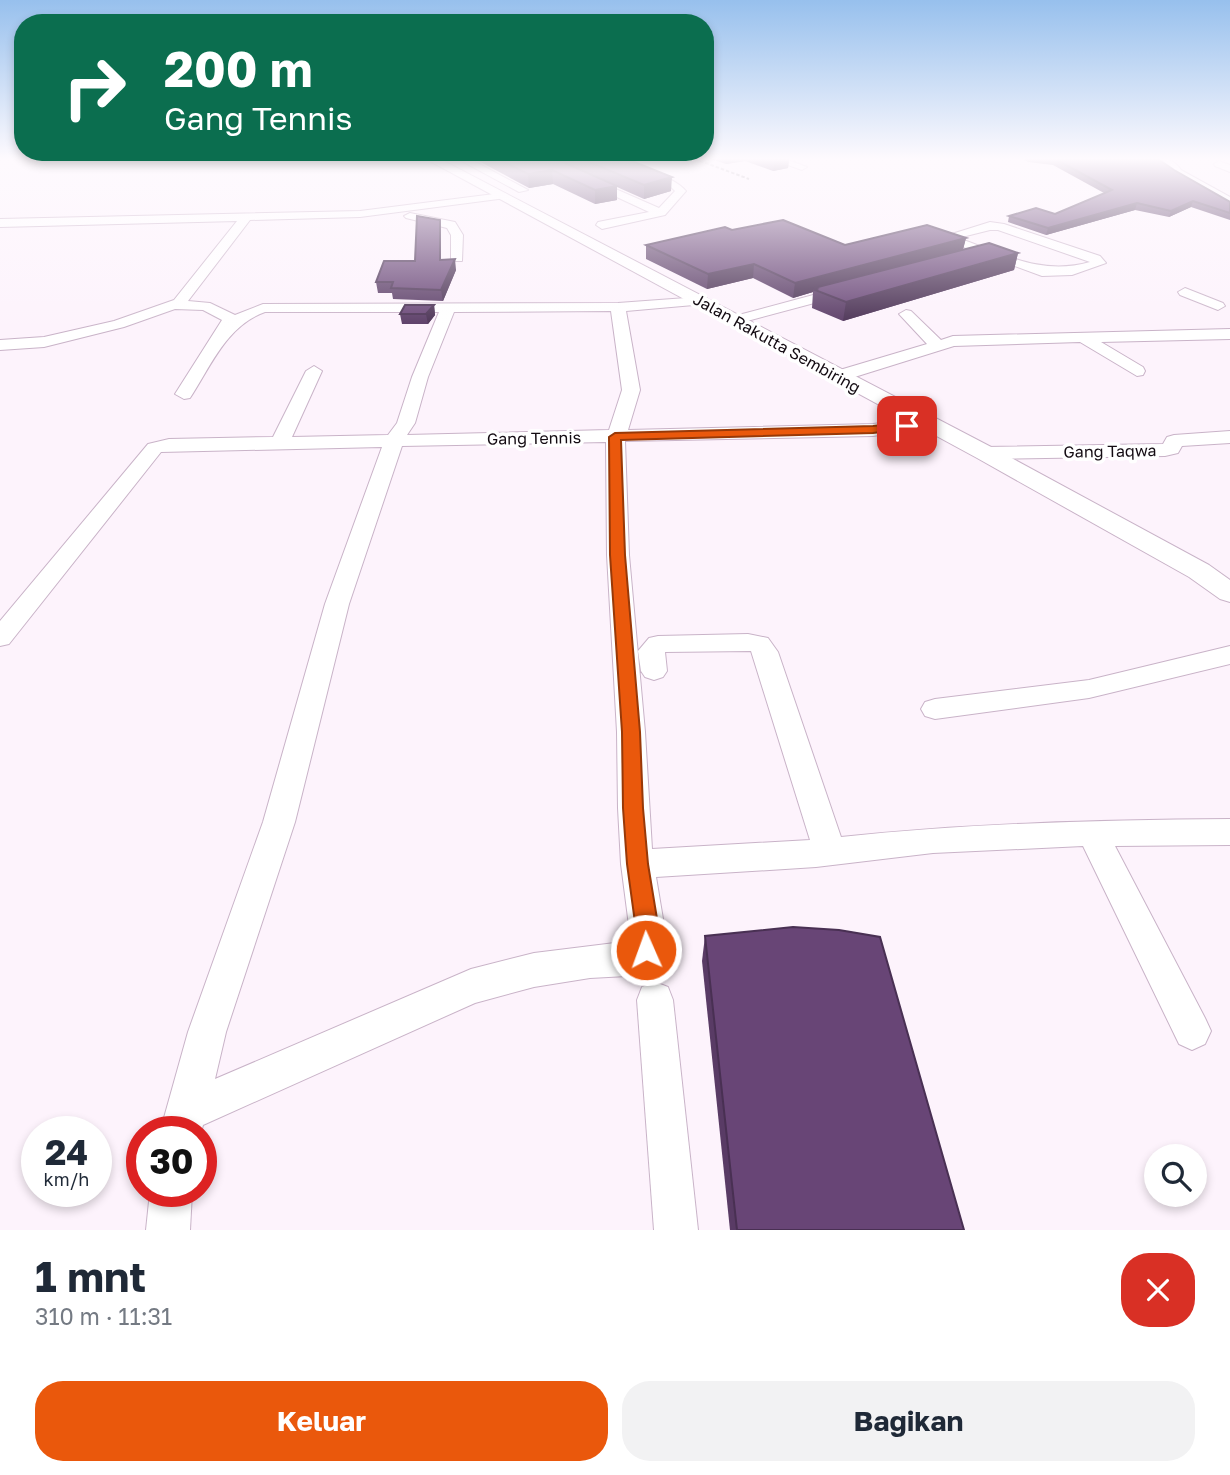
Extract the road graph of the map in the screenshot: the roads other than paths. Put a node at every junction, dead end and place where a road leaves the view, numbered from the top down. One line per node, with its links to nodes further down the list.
1 (259, 216): 5 (street)
2 (410, 216): 12 (street)
3 (540, 216): 16 (main road, Jalan Rakutta Sembiring)
4 (644, 216): 7 (street)
5 (246, 217): 6 (street); 17 (street)
6 (0, 223)
7 (602, 225)
8 (1020, 234): 9 (street); 11 (street); 11 (street)
9 (1044, 242): 10 (street); 11 (street)
10 (1069, 250): 13 (street); 13 (street)
11 (971, 253): 13 (street)
12 (457, 258)
13 (1017, 264)
14 (850, 284): 22 (street)
15 (1185, 292): 18 (street)
16 (700, 301): 19 (street); 22 (main road, Jalan Rakutta Sembiring)
17 (173, 305): 26 (street); 28 (street)
18 (1224, 305): 23 (street)
19 (618, 307): 20 (street); 34 (street)
20 (448, 309): 26 (street); 36 (street)
21 (906, 314): 27 (street)
22 (729, 316): 31 (main road, Jalan Rakutta Sembiring)
23 (1230, 317)
24 (1230, 334): 25 (street)
25 (1081, 337): 27 (street); 29 (street)
26 (219, 340): 32 (street)
27 (936, 344): 31 (street)
28 (0, 345)
29 (1137, 371)
30 (314, 372): 37 (street)
31 (839, 376): 33 (main road, Jalan Rakutta Sembiring)
32 (184, 394)
33 (925, 423): 34 (street, Gang Tennis); 38 (main road, Jalan Rakutta Sembiring)
34 (615, 437): 36 (street, Gang Tennis); 47 (street)
35 (1230, 437): 38 (street, Gang Taqwa)
36 (394, 440): 37 (street, Gang Tennis); 50 (street)
37 (280, 442): 40 (street, Gang Tennis)
38 (985, 453): 39 (main road, Jalan Rakutta Sembiring)
39 (1230, 593)
40 (0, 638)
41 (1230, 655): 43 (street)
42 (654, 671): 46 (street)
43 (935, 709)
44 (1230, 832): 45 (street)
45 (1092, 833): 46 (street); 49 (street)
46 (830, 851): 47 (street)
47 (637, 864): 51 (street)
48 (655, 1000): 54 (street)
49 (1192, 1031)
50 (185, 1116)
51 (196, 1116)
52 (170, 1207): 53 (street)
53 (168, 1230)
54 (676, 1230)

